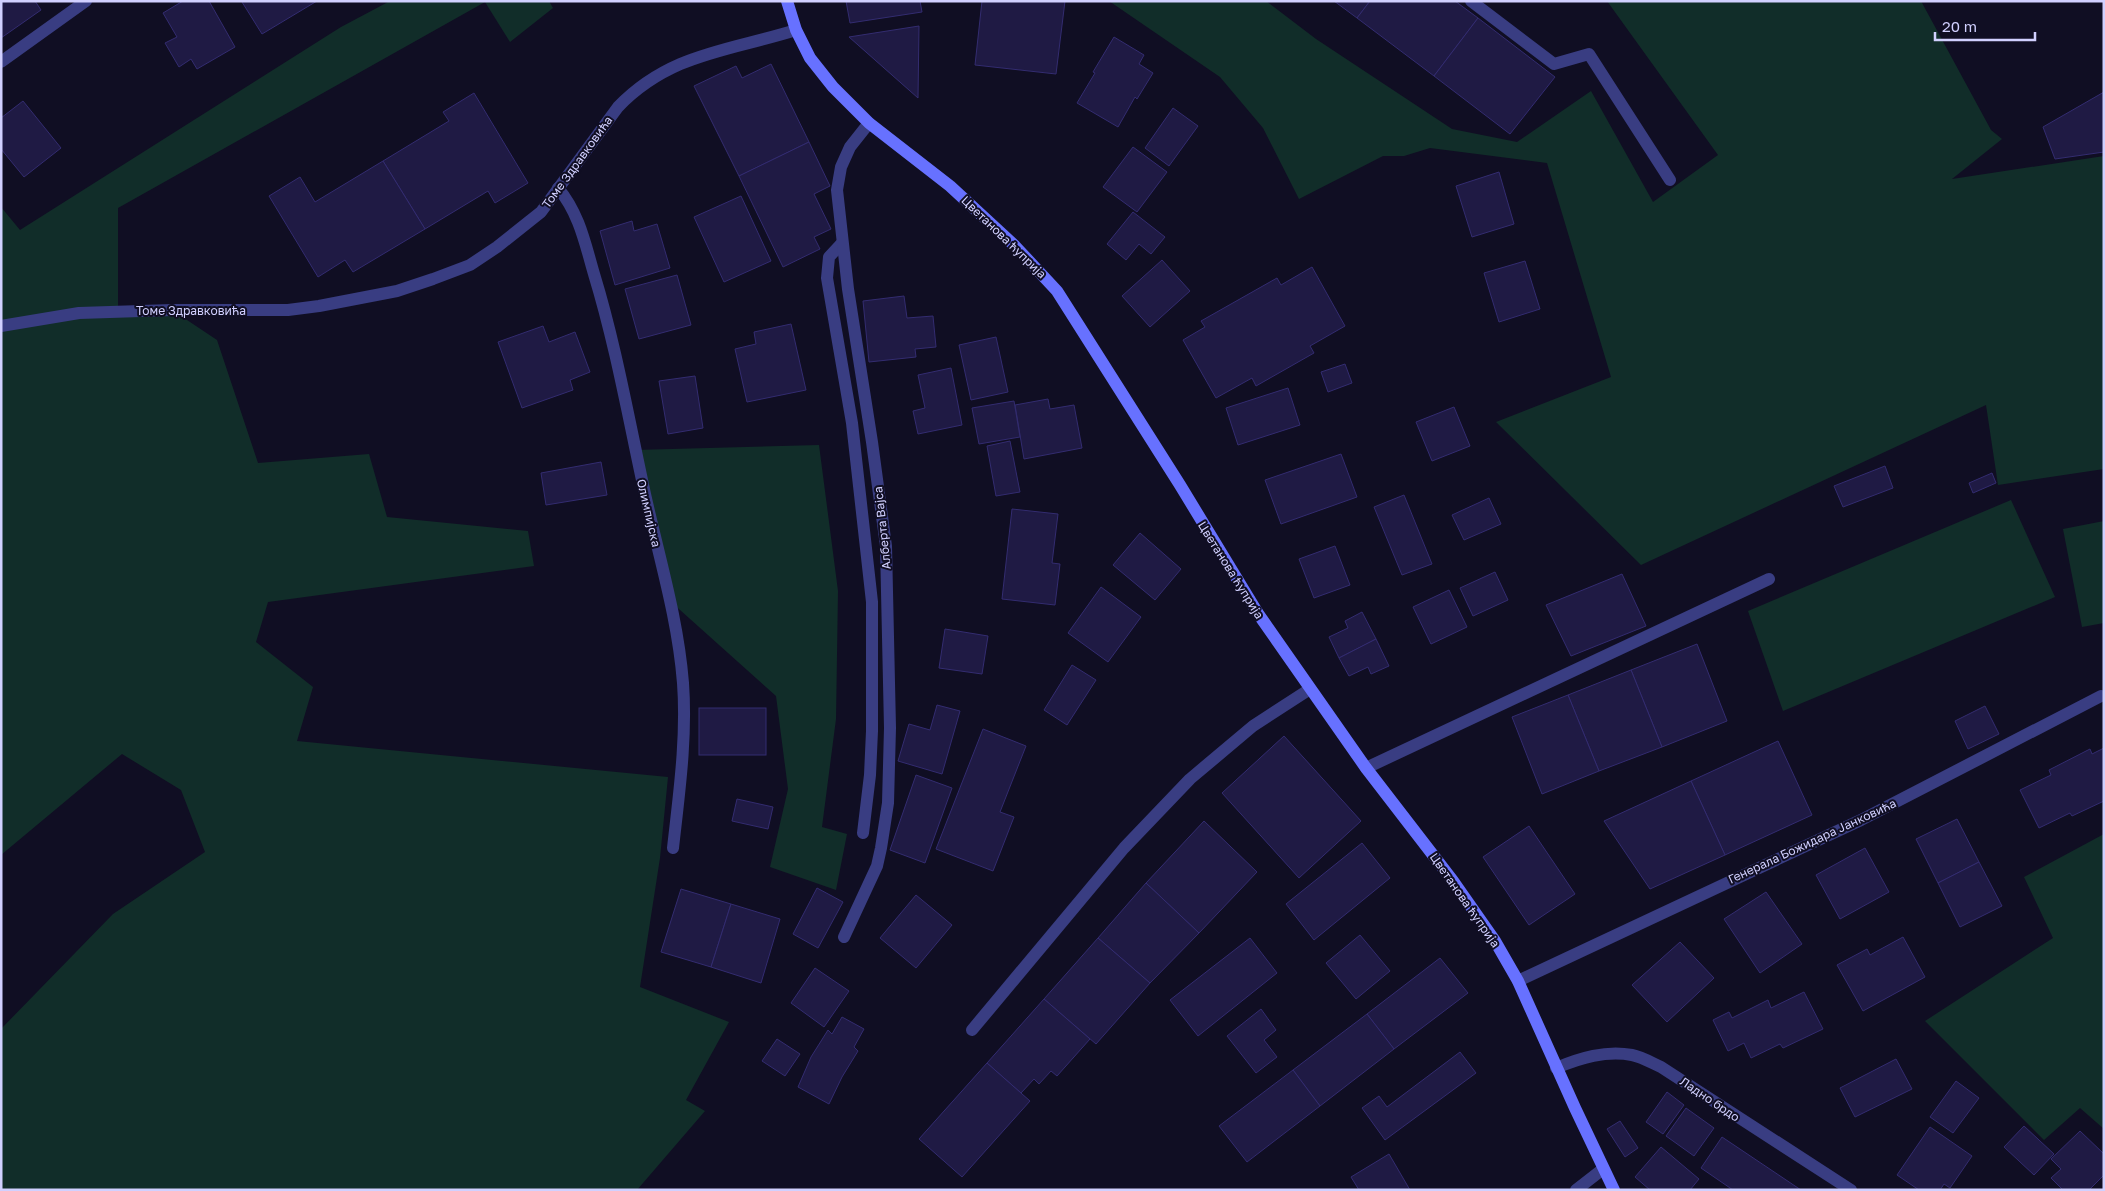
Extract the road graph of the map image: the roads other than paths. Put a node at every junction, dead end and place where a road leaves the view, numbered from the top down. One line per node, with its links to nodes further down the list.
1 (86, 1): 5 (street)
2 (787, 1): 4 (street, Цветанова ћуприја)
3 (1471, 1): 7 (street)
4 (796, 30): 6 (street, Цветанова ћуприја); 8 (street, Томе Здравковића)
5 (1, 62)
6 (869, 123): 9 (street, Алберта Вајса); 12 (street, Цветанова ћуприја)
7 (1670, 180)
8 (558, 188): 10 (street, Томе Здравковића); 16 (street, Олимпијска)
9 (842, 243): 15 (street); 17 (street, Алберта Вајса)
10 (1, 326)
11 (1769, 579): 14 (street)
12 (1310, 689): 14 (street, Цветанова ћуприја); 19 (street)
13 (2102, 696): 18 (street, Генерала Божидара Јанковића)
14 (1366, 768): 18 (street, Цветанова ћуприја)
15 (863, 833)
16 (673, 848)
17 (844, 936)
18 (1518, 981): 20 (street, Цветанова ћуприја)
19 (972, 1030)
20 (1556, 1068): 21 (street, Цветанова ћуприја); 24 (street, Ладно брдо)
21 (1603, 1170): 22 (street); 23 (street, Цветанова ћуприја)
22 (1576, 1190)
23 (1614, 1190)
24 (1851, 1190)

